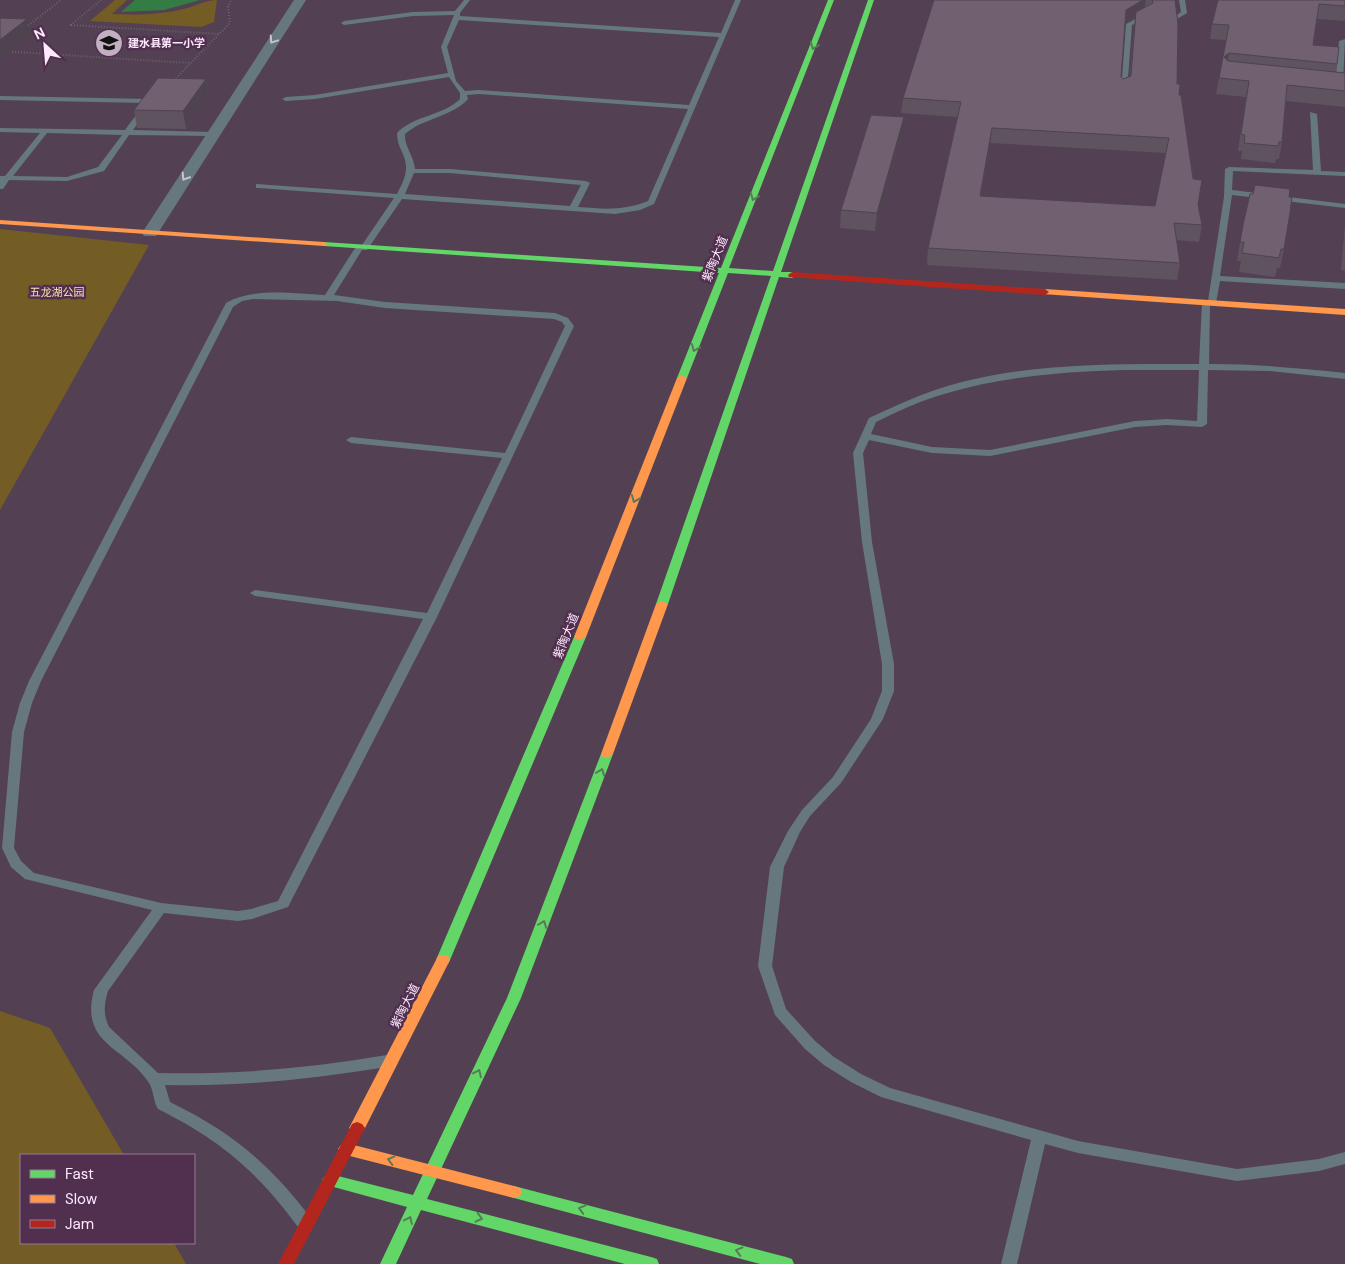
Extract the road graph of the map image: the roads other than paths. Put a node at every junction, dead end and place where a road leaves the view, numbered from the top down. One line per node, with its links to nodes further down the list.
1 (300, 0): 26 (street, one-way to 26)
2 (314, 0): 39 (street)
3 (467, 0): 8 (lane)
4 (738, 0): 12 (lane)
5 (831, 0): 41 (main road, 紫陶大道, one-way to 41)
6 (871, 0): 42 (main road)
7 (1182, 0): 10 (lane)
8 (457, 15): 11 (lane); 12 (lane); 14 (lane)
9 (1147, 15): 17 (lane)
10 (1177, 17)
11 (344, 23)
12 (723, 35): 21 (lane)
13 (1345, 41): 16 (lane)
14 (451, 75): 18 (lane); 20 (lane)
15 (1330, 83): 16 (lane)
16 (1342, 84)
17 (1123, 90)
18 (463, 93): 21 (lane); 27 (lane)
19 (0, 98): 25 (lane)
20 (286, 99)
21 (692, 107): 36 (lane)
22 (1314, 114): 28 (lane)
23 (0, 130): 24 (lane)
24 (45, 131): 25 (lane); 30 (lane)
25 (127, 132): 26 (lane); 30 (lane)
26 (213, 134): 38 (street, one-way to 38)
27 (411, 171): 34 (lane); 36 (lane)
28 (1317, 172): 29 (lane); 33 (lane)
29 (1345, 174)
30 (4, 178): 32 (lane)
31 (259, 186): 34 (lane)
32 (0, 187)
33 (1228, 192): 35 (lane); 43 (lane)
34 (398, 196): 36 (lane); 40 (lane)
35 (1345, 206)
36 (573, 209)
37 (0, 222): 38 (main road)
38 (150, 233): 39 (main road)
39 (167, 234): 40 (main road)
40 (362, 248): 41 (main road); 45 (lane)
41 (725, 272): 42 (main road); 56 (main road, 紫陶大道, one-way to 56)
42 (776, 275): 46 (main road); 61 (main road, one-way to 42)
43 (1216, 278): 44 (lane); 46 (lane)
44 (1345, 286)
45 (328, 298): 52 (lane); 55 (lane)
46 (1209, 303): 47 (main road); 48 (lane)
47 (1345, 312)
48 (1204, 367): 49 (lane); 50 (lane); 50 (lane)
49 (1345, 376)
50 (865, 436): 58 (lane)
51 (351, 440): 52 (lane)
52 (508, 456): 54 (lane)
53 (255, 593): 54 (lane)
54 (431, 616): 55 (lane)
55 (162, 908): 57 (lane)
56 (393, 1060): 57 (lane); 59 (main road, 紫陶大道)
57 (155, 1079): 64 (lane)
58 (1039, 1136): 60 (lane); 69 (lane)
59 (346, 1149): 61 (main road, one-way to 59); 62 (main road, 紫陶大道)
60 (1345, 1158)
61 (432, 1170): 63 (main road); 68 (main road, one-way to 61)
62 (330, 1180): 63 (main road); 64 (main road, 紫陶大道)
63 (418, 1202): 66 (main road, one-way to 63); 67 (main road, one-way to 67)
64 (306, 1225): 65 (main road, 紫陶大道)
65 (286, 1264)
66 (388, 1264)
67 (652, 1264)
68 (786, 1264)
69 (1010, 1264)

